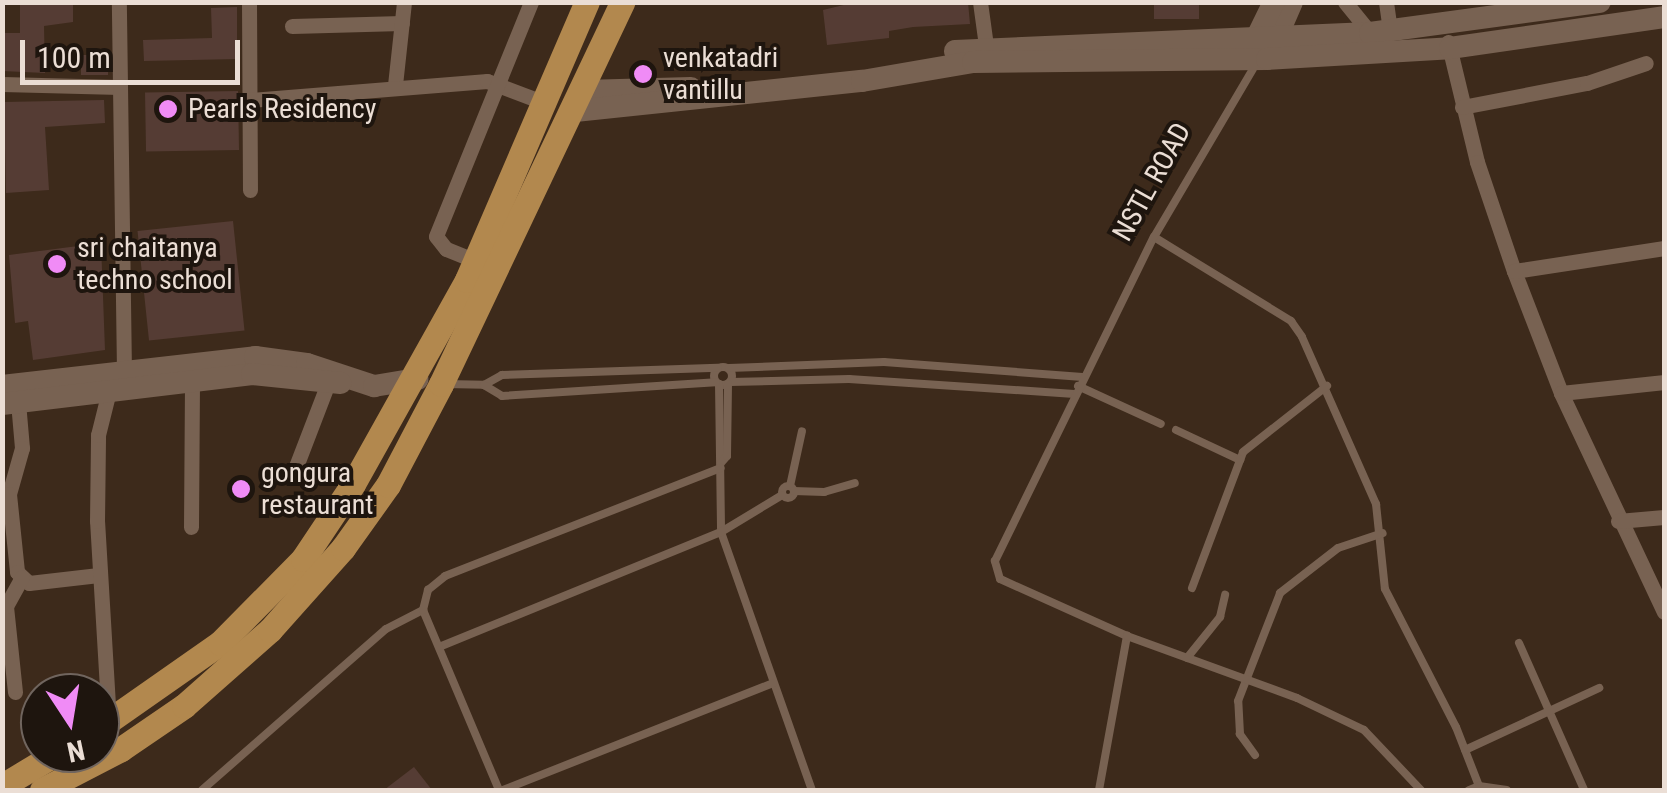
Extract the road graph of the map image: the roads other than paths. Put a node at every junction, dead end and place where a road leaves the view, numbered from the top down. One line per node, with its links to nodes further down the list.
1 (119, 2): 28 (street)
2 (248, 2): 29 (street)
3 (404, 2): 16 (street)
4 (531, 2): 26 (street)
5 (612, 2): 20 (street)
6 (622, 2): 20 (main road)
7 (980, 2): 21 (street)
8 (1274, 2): 23 (street, NSTL ROAD)
9 (1292, 2): 23 (street)
10 (1345, 2): 19 (street)
11 (1386, 2): 19 (street)
12 (1600, 2): 14 (street)
13 (582, 10): 31 (main road)
14 (1502, 11): 17 (street)
15 (1664, 17): 22 (street)
16 (402, 24): 18 (street); 27 (street)
17 (1443, 24): 19 (street); 22 (street)
18 (292, 26)
19 (1380, 32): 23 (street)
20 (604, 41): 30 (main road)
21 (986, 46): 23 (street); 30 (street)
22 (1450, 48): 23 (street); 32 (street)
23 (1260, 52): 30 (street); 34 (lane, NSTL ROAD)
24 (1646, 64): 32 (street)
25 (2, 84): 28 (street)
26 (495, 84): 27 (street); 31 (street); 36 (street)
27 (395, 85): 29 (street)
28 (120, 87): 40 (street)
29 (250, 100): 33 (street)
30 (580, 101): 42 (main road)
31 (548, 104): 36 (main road)
32 (1462, 107): 37 (street)
33 (250, 190)
34 (1154, 237): 48 (lane, NSTL ROAD); 49 (lane)
35 (1664, 248): 37 (street)
36 (476, 261): 42 (main road)
37 (1514, 271): 51 (street)
38 (718, 368): 39 (lane); 45 (lane); 47 (lane)
39 (729, 368): 45 (lane); 48 (lane)
40 (124, 372): 44 (street); 50 (street); 52 (street)
41 (192, 380): 46 (street); 50 (street); 63 (street)
42 (429, 381): 44 (street); 47 (lane); 82 (main road); 86 (main road)
43 (1664, 382): 51 (street)
44 (354, 383): 46 (street)
45 (723, 383): 47 (lane); 48 (lane); 57 (lane)
46 (328, 384): 58 (street)
47 (484, 385)
48 (1078, 386): 53 (lane); 72 (lane, NSTL ROAD)
49 (1327, 386): 56 (lane); 65 (lane)
50 (108, 391): 52 (street); 66 (street)
51 (1561, 393): 62 (street)
52 (8, 398): 67 (street)
53 (1161, 424)
54 (1176, 430): 56 (lane)
55 (802, 431): 60 (lane)
56 (1240, 460): 68 (lane)
57 (721, 466): 64 (lane); 70 (lane)
58 (295, 469)
59 (854, 482): 60 (lane)
60 (792, 488): 64 (lane)
61 (1664, 517): 62 (street)
62 (1618, 521): 71 (street)
63 (191, 528)
64 (721, 532): 74 (lane); 78 (lane)
65 (1383, 533): 77 (lane); 83 (lane)
66 (99, 575): 67 (street); 76 (street)
67 (22, 577): 80 (street)
68 (1192, 588)
69 (1225, 595): 75 (lane)
70 (423, 610): 74 (lane); 87 (lane)
71 (1664, 612)
72 (1126, 636): 75 (lane, NSTL ROAD); 90 (lane)
73 (1519, 643): 81 (lane)
74 (440, 646): 88 (lane)
75 (1187, 658): 77 (lane, NSTL ROAD)
76 (103, 673)
77 (1242, 676): 84 (lane); 91 (lane, NSTL ROAD)
78 (773, 683): 88 (lane); 89 (lane)
79 (1598, 688): 81 (lane)
80 (14, 692)
81 (1548, 710): 83 (lane); 94 (lane)
82 (120, 713)
83 (1466, 750): 85 (lane)
84 (1254, 755)
85 (1480, 786): 92 (lane); 93 (lane)
86 (42, 790)
87 (202, 790)
88 (501, 790)
89 (812, 790)
90 (1099, 790)
91 (1421, 790)
92 (1469, 790)
93 (1506, 790)
94 (1584, 790)

